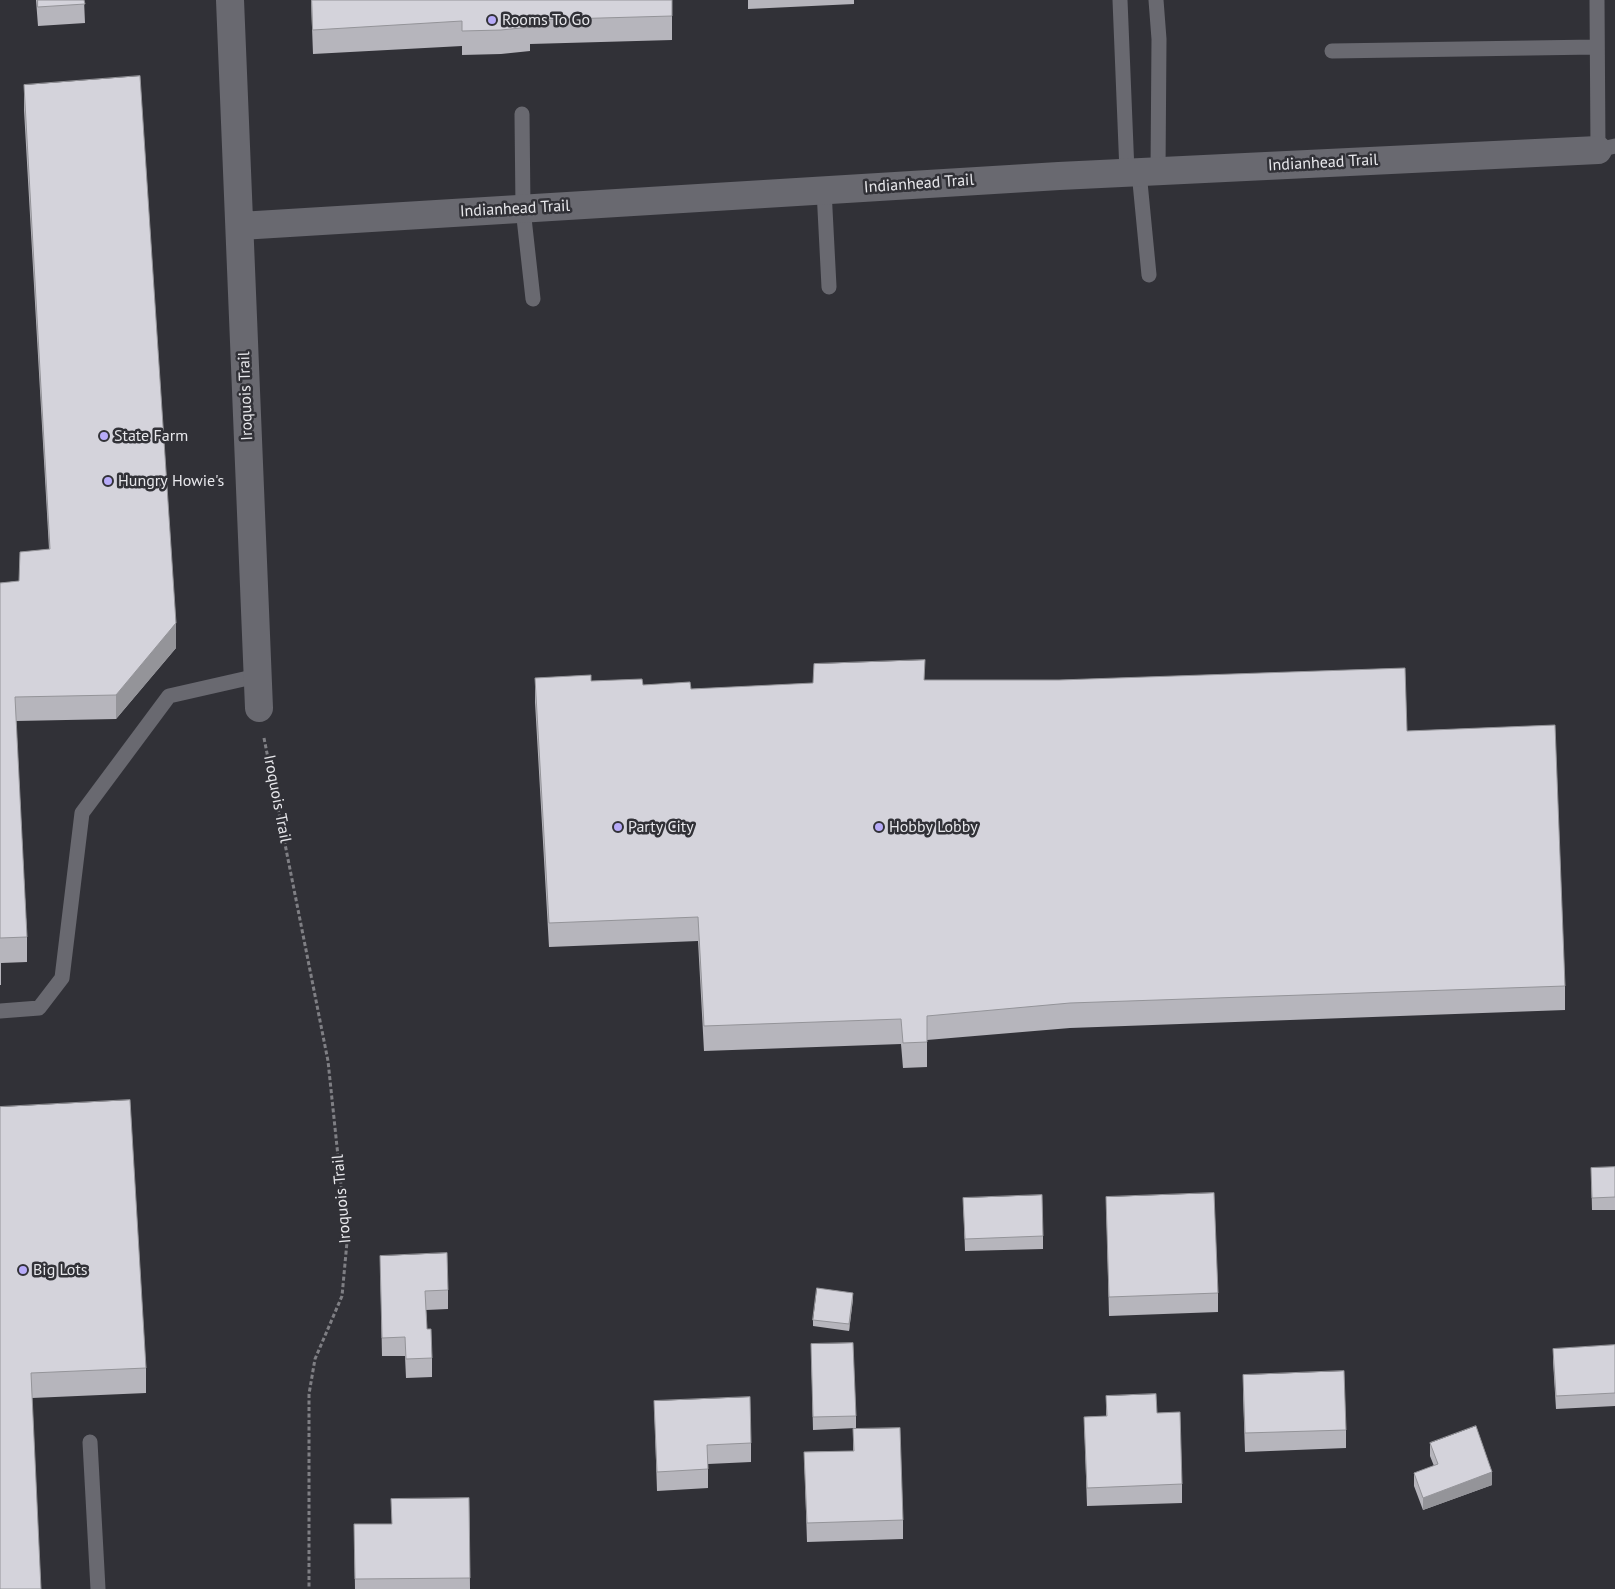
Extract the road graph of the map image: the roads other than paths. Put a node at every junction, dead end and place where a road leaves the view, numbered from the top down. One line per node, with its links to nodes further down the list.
1 (230, 0): 12 (street, Iroquois Trail)
2 (1120, 0): 9 (lane)
3 (1156, 0): 9 (lane)
4 (1597, 0): 5 (lane)
5 (1596, 47): 6 (lane); 8 (lane)
6 (1332, 51)
7 (522, 114): 11 (lane)
8 (1607, 148): 9 (street, Indianhead Trail)
9 (1141, 172): 10 (street, Indianhead Trail); 13 (lane)
10 (824, 190): 11 (street, Indianhead Trail); 14 (lane)
11 (523, 209): 12 (street, Indianhead Trail); 15 (lane)
12 (240, 226): 16 (street, Iroquois Trail)
13 (1149, 275)
14 (829, 288)
15 (533, 299)
16 (257, 676): 17 (street, Iroquois Trail); 18 (lane)
17 (258, 708)
18 (0, 1011)
19 (90, 1442): 20 (lane)
20 (98, 1589)

